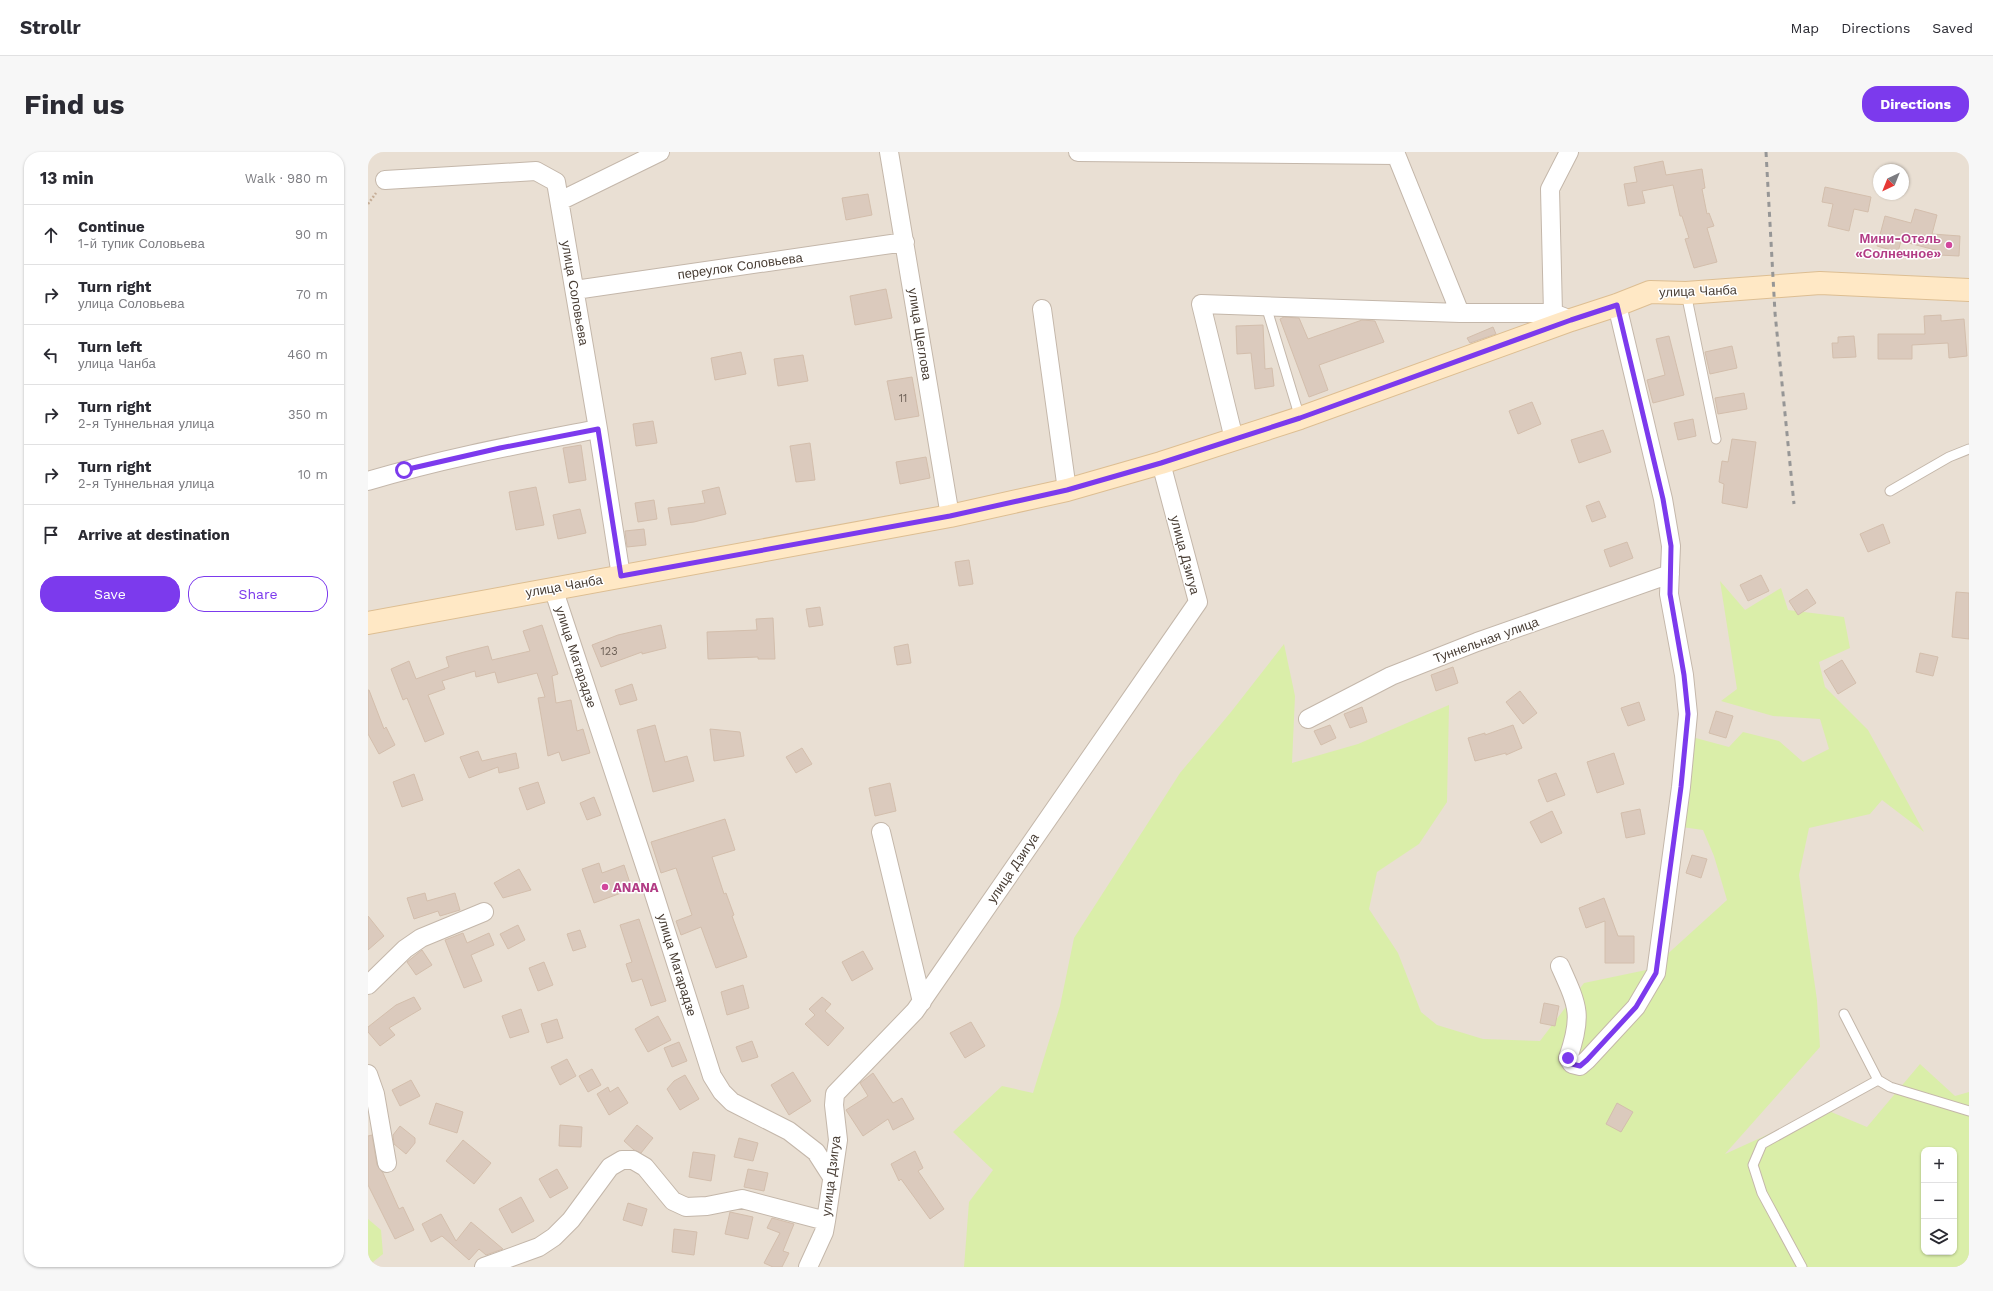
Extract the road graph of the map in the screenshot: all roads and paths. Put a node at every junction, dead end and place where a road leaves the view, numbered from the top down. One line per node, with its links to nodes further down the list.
1 (660, 152): 7 (street)
2 (889, 152): 8 (street, улица Щеглова)
3 (1078, 152): 5 (street)
4 (1569, 152): 16 (street)
5 (1395, 153): 15 (street)
6 (385, 180): 7 (street, улица Соловьева)
7 (560, 201): 9 (street, улица Соловьева)
8 (904, 242): 9 (street, переулок Соловьева); 26 (street, улица Щеглова)
9 (575, 290): 18 (street, улица Соловьева)
10 (1969, 290): 11 (street, улица Чанба)
11 (1686, 293): 12 (street, улица Чанба); 20 (lane)
12 (1617, 305): 16 (street, улица Чанба); 27 (street)
13 (1266, 306): 15 (street); 17 (lane); 19 (street)
14 (1042, 309): 24 (street)
15 (1460, 313): 16 (street)
16 (1557, 321): 17 (street, улица Чанба)
17 (1300, 418): 19 (street, улица Чанба)
18 (598, 429): 23 (street); 28 (street, улица Соловьева)
19 (1234, 439): 22 (street, улица Чанба)
20 (1716, 439)
21 (1969, 449): 25 (lane)
22 (1161, 463): 24 (street, улица Чанба); 36 (street, улица Дзигуа)
23 (368, 481)
24 (1067, 490): 26 (street, улица Чанба)
25 (1890, 491)
26 (950, 516): 28 (street, улица Чанба)
27 (1670, 574): 31 (street, Туннельная улица); 34 (street)
28 (621, 576): 29 (street, улица Чанба)
29 (553, 588): 30 (street, улица Чанба); 42 (street, улица Матарадзе)
30 (368, 623)
31 (1308, 719)
32 (880, 832): 36 (street)
33 (484, 912): 35 (street)
34 (1560, 966)
35 (368, 985)
36 (922, 1002): 42 (street, улица Дзигуа)
37 (1844, 1014): 39 (lane)
38 (368, 1074): 41 (street)
39 (1878, 1080): 40 (lane); 46 (lane)
40 (1969, 1111)
41 (387, 1163)
42 (832, 1177): 43 (street, улица Дзигуа)
43 (826, 1221): 44 (street); 45 (street, улица Дзигуа)
44 (484, 1267)
45 (808, 1267)
46 (1802, 1267)

